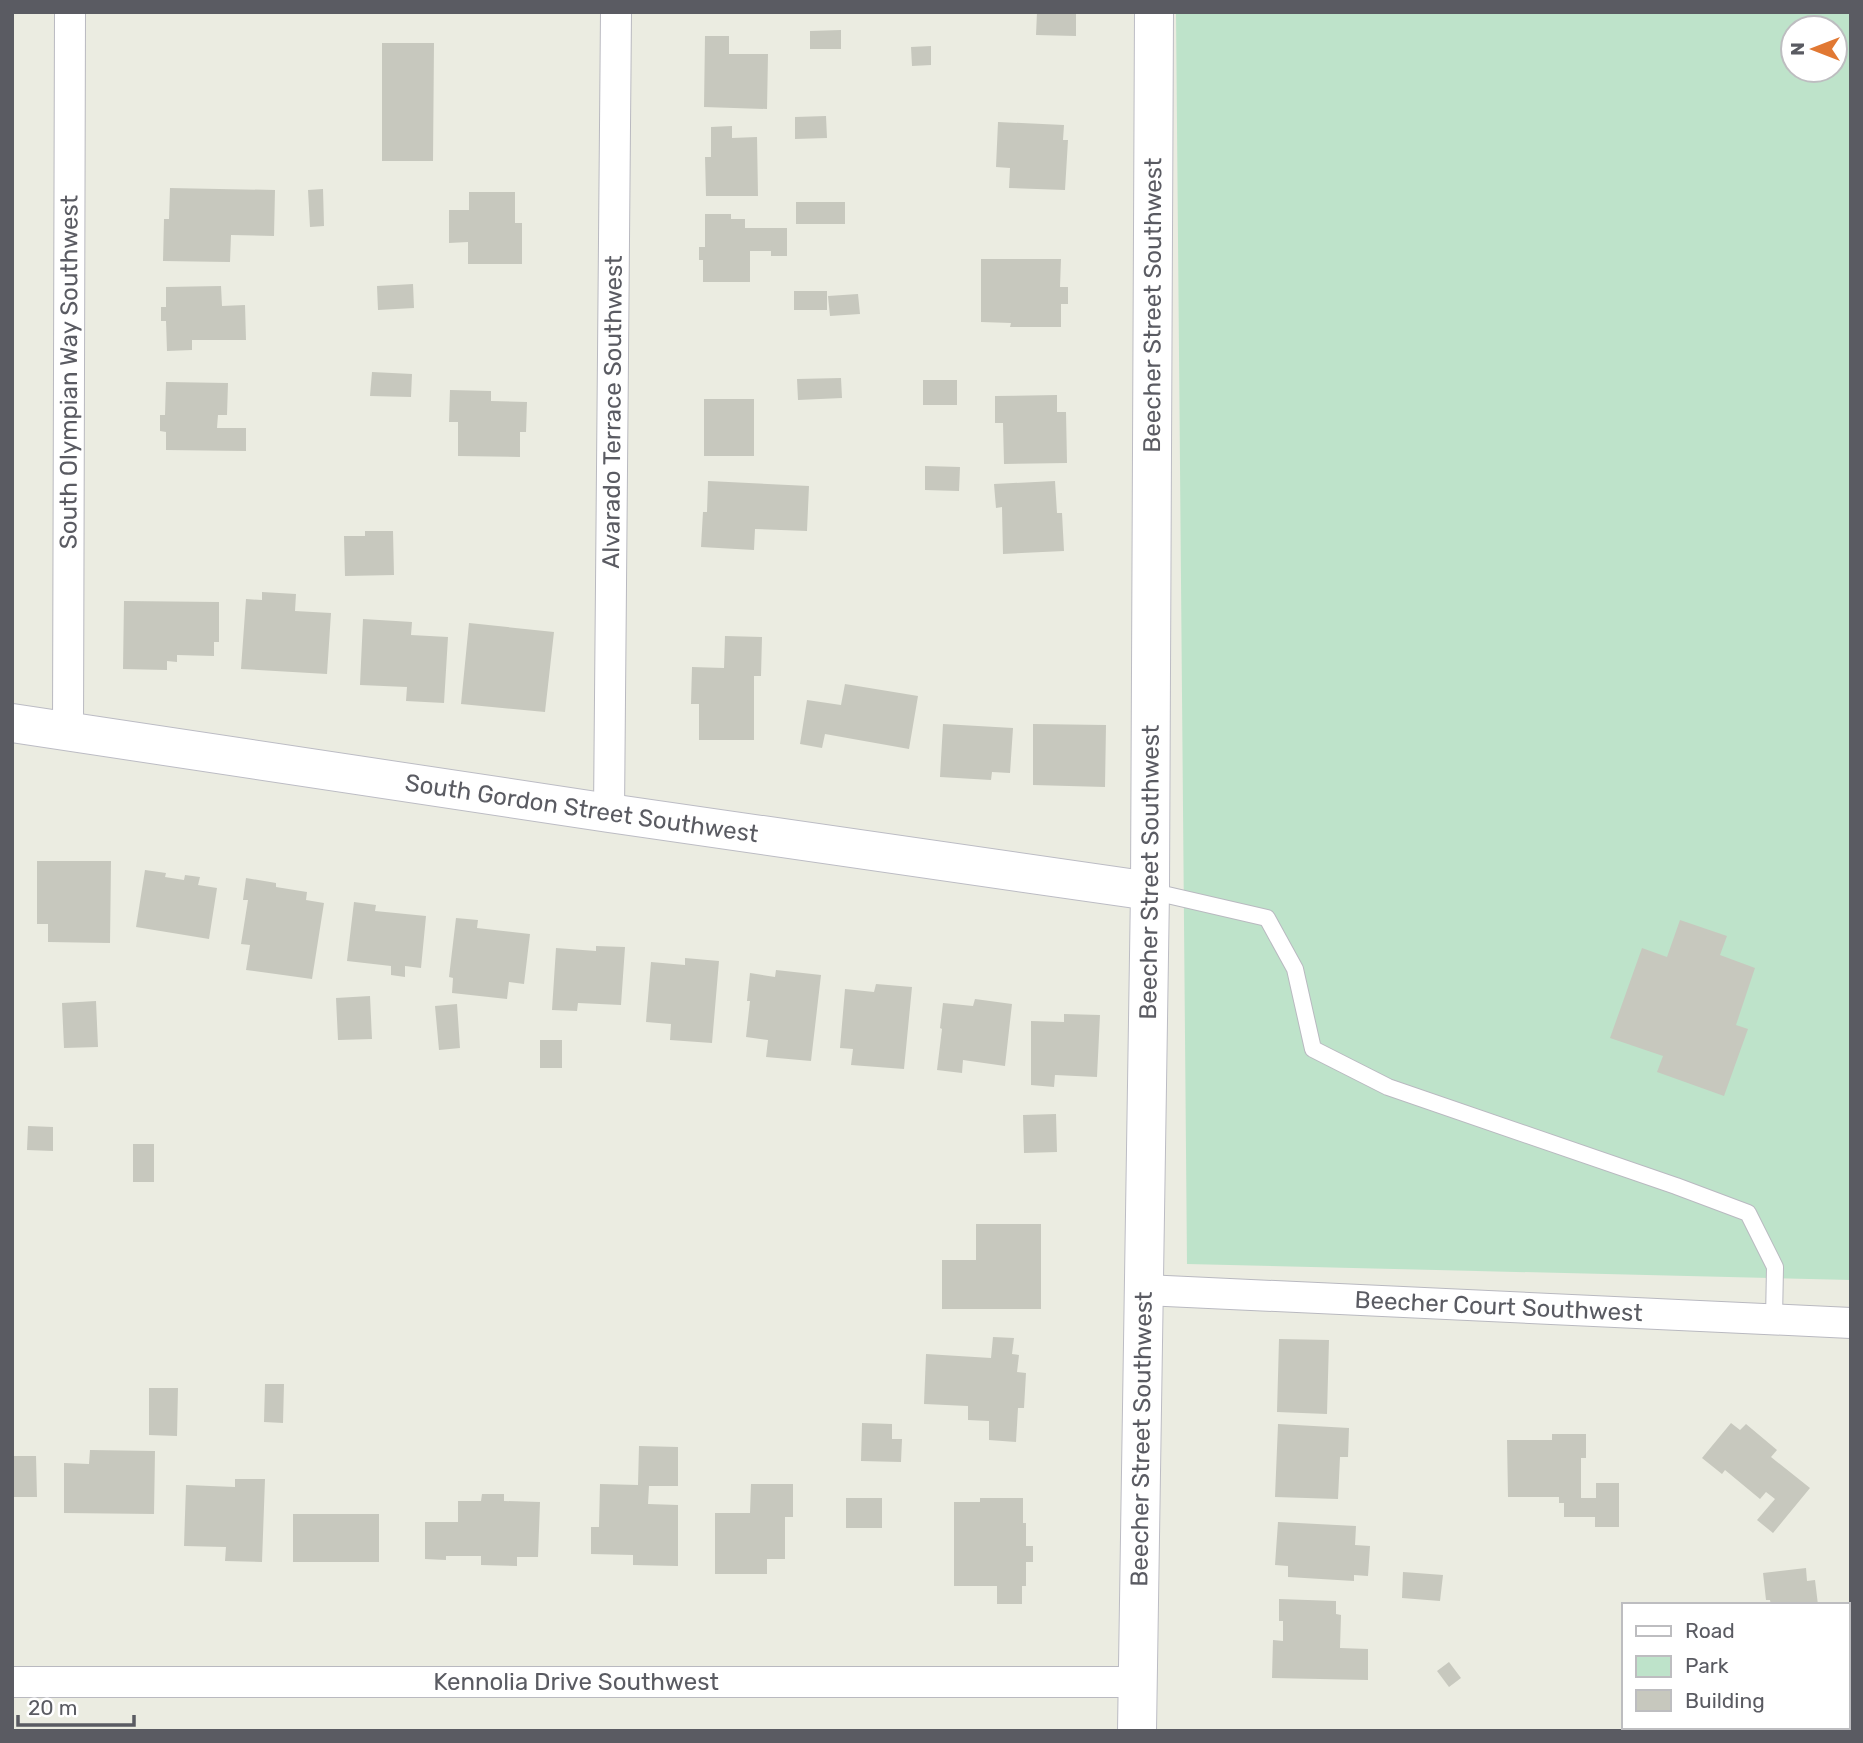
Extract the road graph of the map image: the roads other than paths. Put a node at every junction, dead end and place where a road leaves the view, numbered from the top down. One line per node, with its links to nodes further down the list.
1 (70, 12): 5 (street, South Olympian Way Southwest)
2 (616, 12): 6 (street, Alvarado Terrace Southwest)
3 (1154, 12): 7 (street, Beecher Street Southwest)
4 (12, 723): 5 (street, South Gordon Street Southwest)
5 (68, 732): 6 (street, South Gordon Street Southwest)
6 (609, 813): 7 (street, South Gordon Street Southwest)
7 (1150, 891): 8 (street, Beecher Street Southwest); 9 (lane)
8 (1145, 1290): 9 (street, Beecher Court Southwest); 12 (street, Beecher Street Southwest)
9 (1774, 1319): 10 (street, Beecher Court Southwest)
10 (1851, 1323)
11 (12, 1682): 12 (street, Kennolia Drive Southwest)
12 (1138, 1682): 13 (street, Beecher Street Southwest)
13 (1137, 1731)

